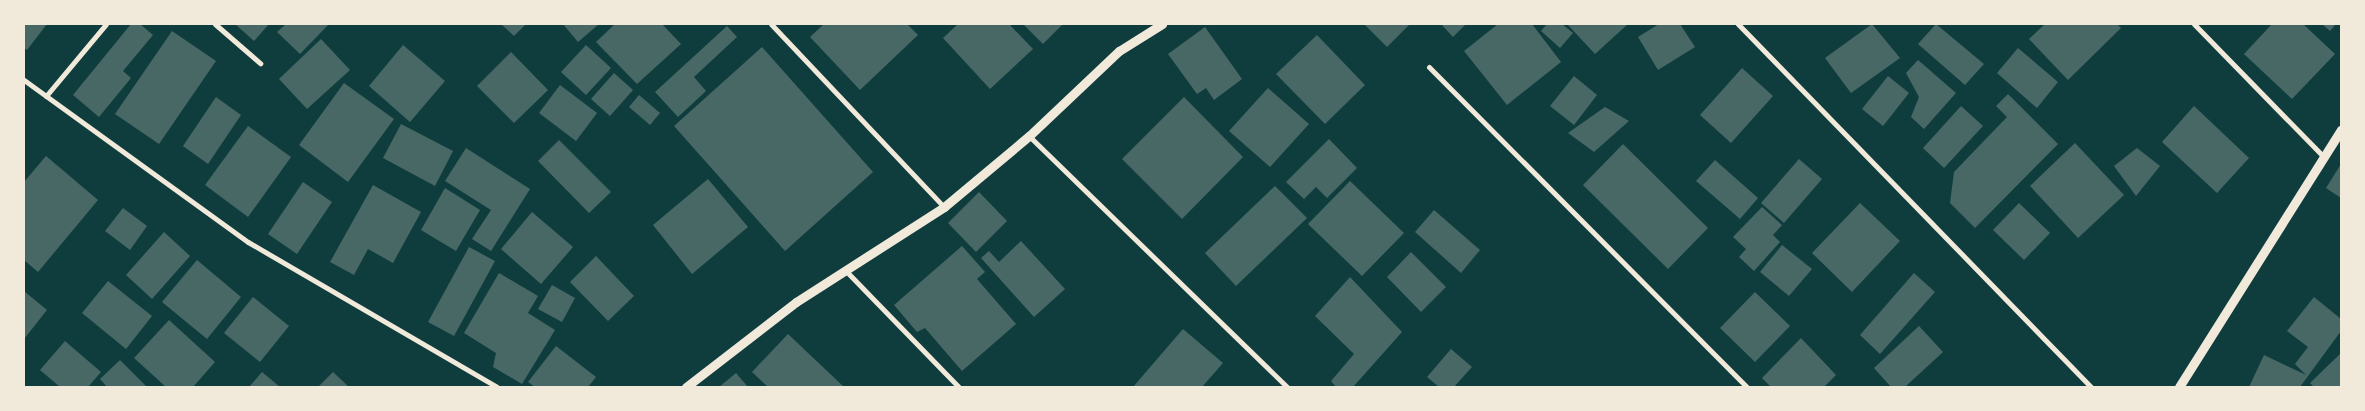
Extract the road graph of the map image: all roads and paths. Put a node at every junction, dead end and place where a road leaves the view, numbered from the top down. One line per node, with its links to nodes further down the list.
1 (106, 24): 10 (street)
2 (215, 24): 7 (street)
3 (771, 24): 14 (street)
4 (1162, 24): 12 (street)
5 (1738, 24): 21 (street)
6 (2194, 24): 13 (street)
7 (260, 63)
8 (1429, 68): 20 (street)
9 (24, 80): 10 (street)
10 (46, 96): 16 (street)
11 (2341, 130): 13 (street)
12 (1029, 136): 14 (street); 19 (street)
13 (2324, 157): 22 (street)
14 (944, 207): 15 (street)
15 (846, 271): 17 (street); 18 (street)
16 (498, 387)
17 (686, 387)
18 (959, 387)
19 (1287, 387)
20 (1747, 387)
21 (2091, 387)
22 (2179, 387)

